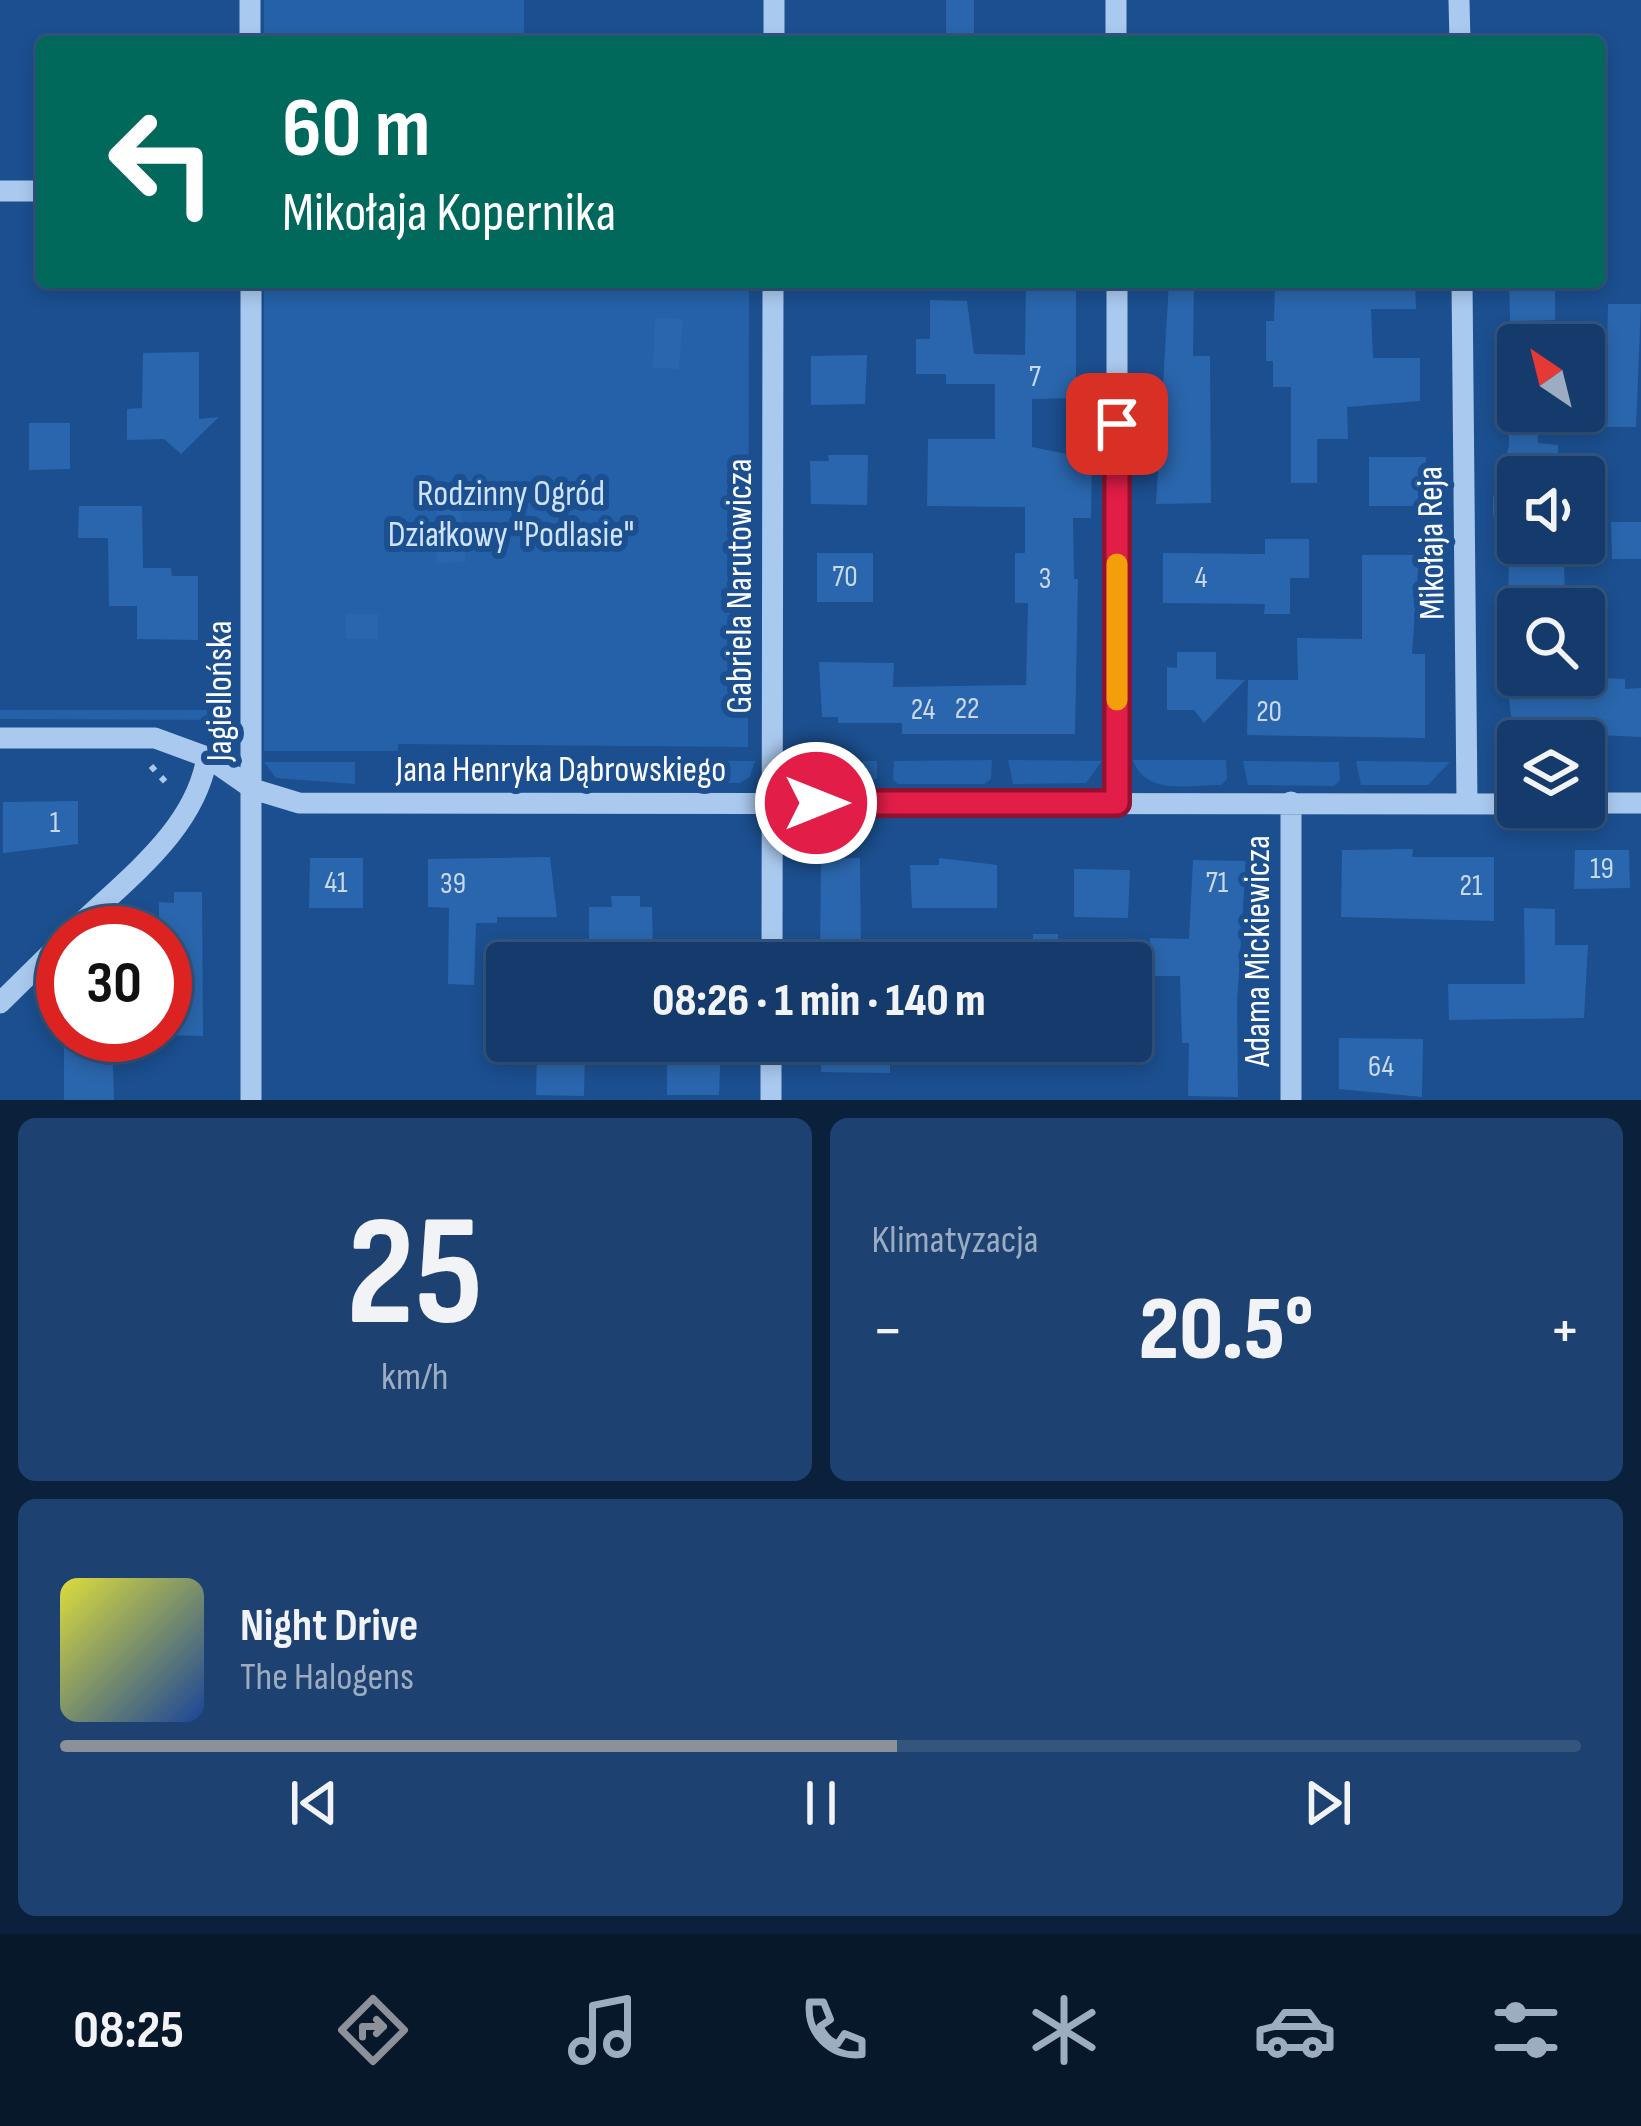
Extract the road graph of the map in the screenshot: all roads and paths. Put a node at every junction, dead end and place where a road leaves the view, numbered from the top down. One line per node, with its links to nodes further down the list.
1 (250, 0): 5 (street)
2 (774, 0): 6 (street)
3 (1116, 0): 7 (street)
4 (1459, 0): 8 (street)
5 (250, 36)
6 (774, 36)
7 (1116, 36)
8 (1460, 36)
9 (0, 191): 10 (street)
10 (36, 191)
11 (251, 288): 18 (street, Jagiellońska)
12 (773, 288): 21 (street, Gabriela Narutowicza)
13 (1117, 288): 22 (street)
14 (1462, 288): 26 (street, Mikołaja Reja)
15 (0, 738): 16 (street)
16 (207, 758): 18 (street); 27 (street)
17 (144, 764): 20 (path)
18 (253, 789): 21 (street, Jana Henryka Dąbrowskiego); 32 (street, Jagiellońska)
19 (1291, 802): 22 (street, Jana Henryka Dąbrowskiego); 26 (street, Jana Henryka Dąbrowskiego); 34 (street, Adama Mickiewicza)
20 (168, 803)
21 (773, 803): 22 (street, Jana Henryka Dąbrowskiego); 28 (street, Gabriela Narutowicza)
22 (1117, 803)
23 (1497, 803): 26 (street, Jana Henryka Dąbrowskiego)
24 (1605, 803): 25 (street)
25 (1641, 803)
26 (1467, 804)
27 (98, 906)
28 (772, 942)
29 (36, 968): 30 (street)
30 (0, 1004)
31 (771, 1062): 33 (street)
32 (251, 1100)
33 (771, 1100)
34 (1291, 1100)

